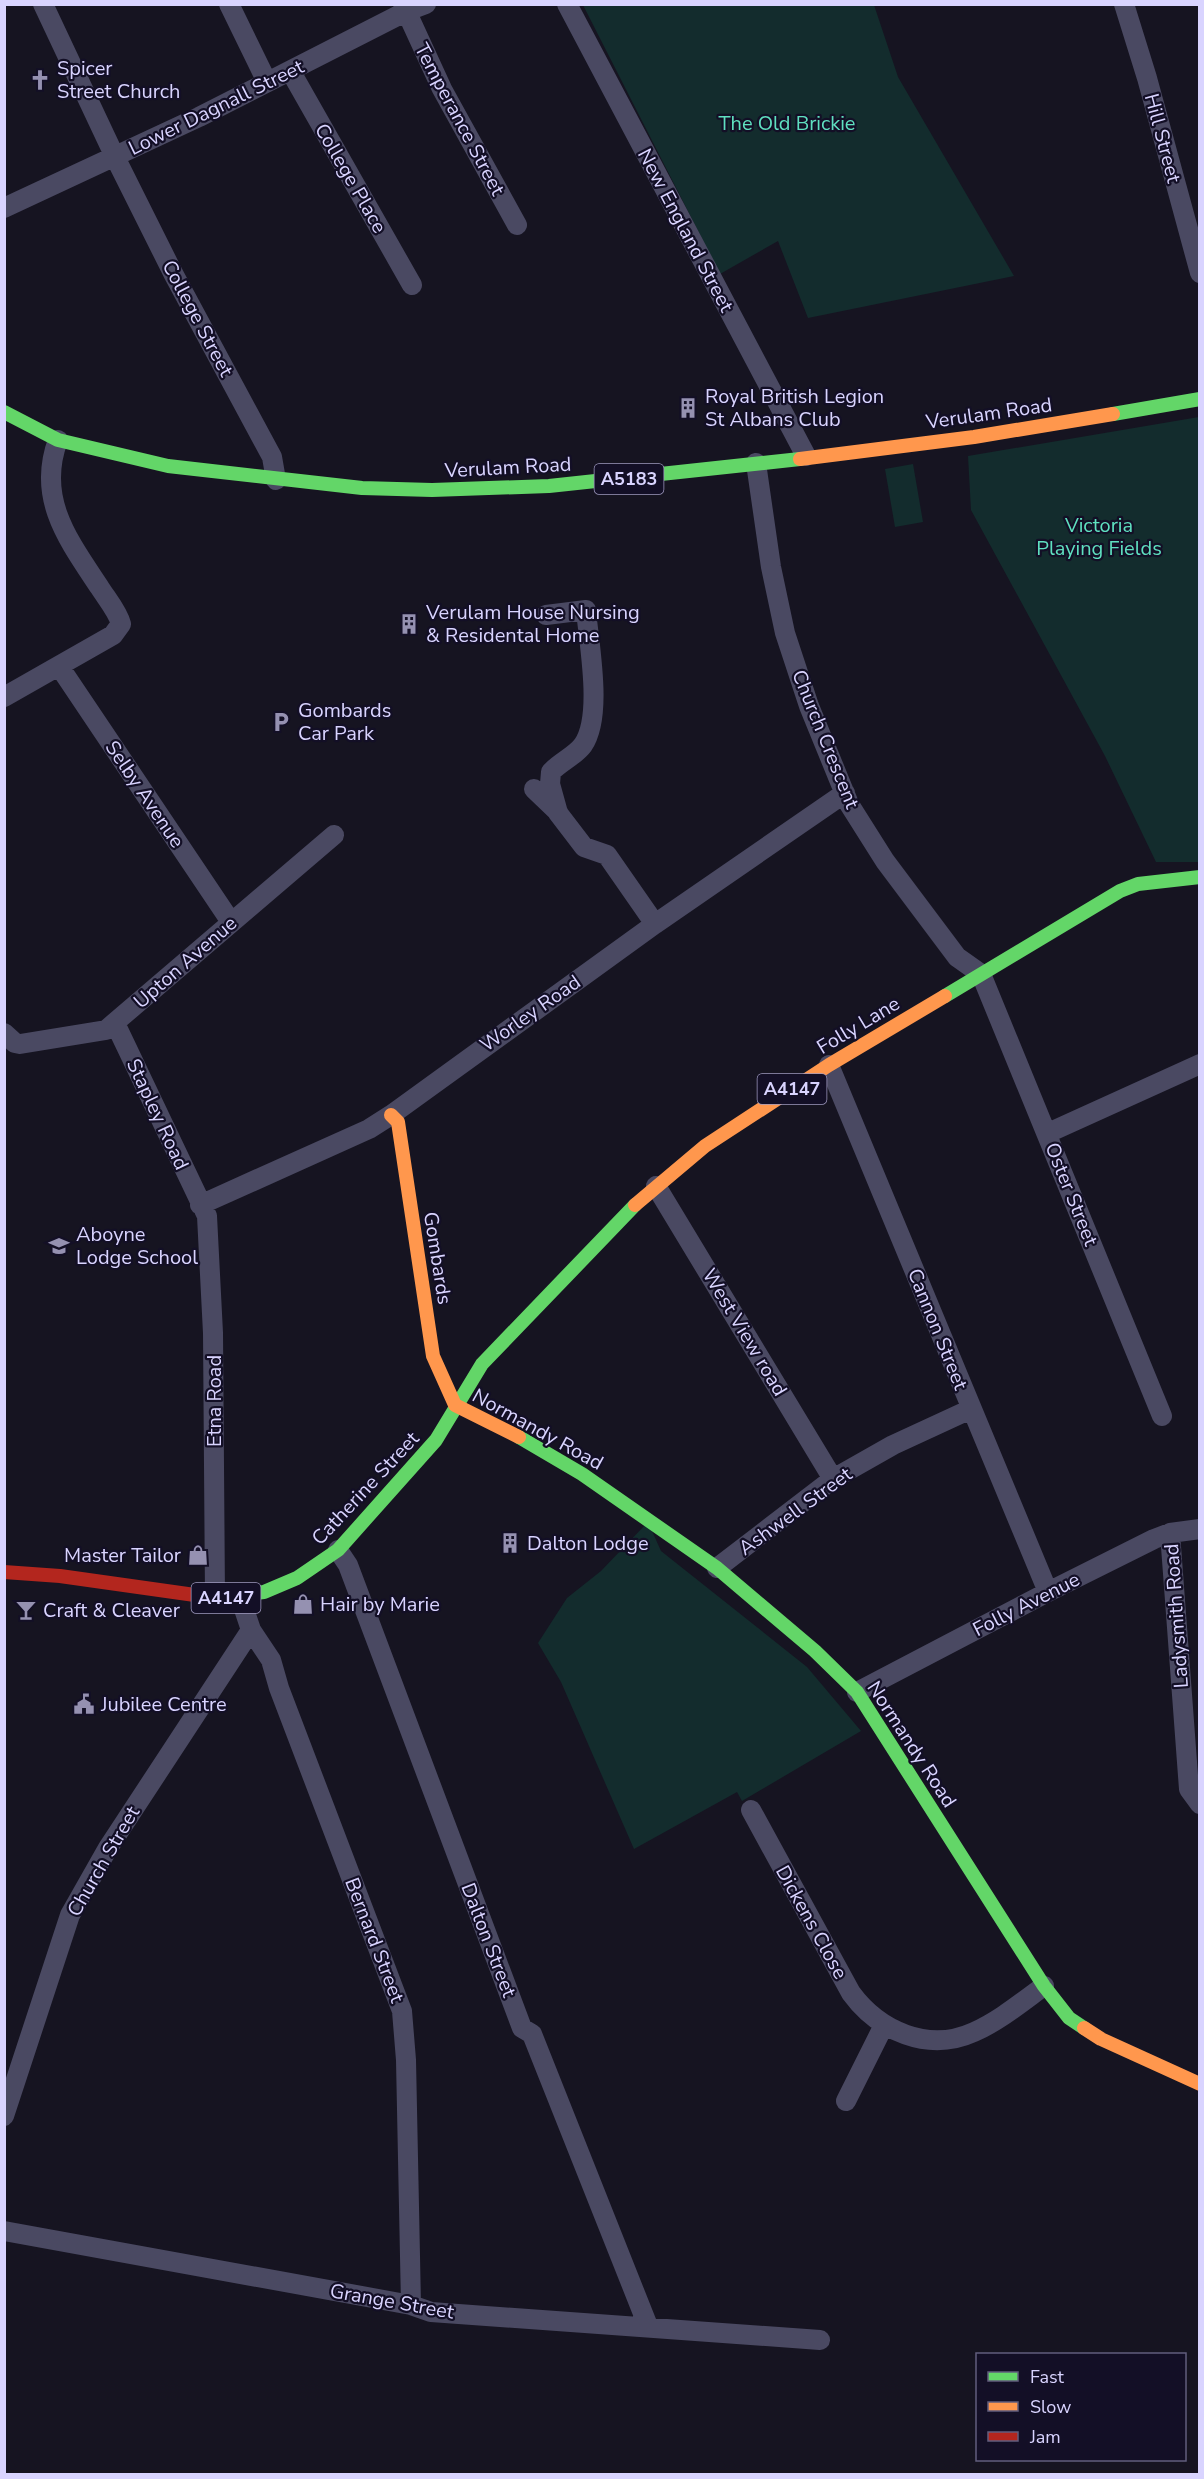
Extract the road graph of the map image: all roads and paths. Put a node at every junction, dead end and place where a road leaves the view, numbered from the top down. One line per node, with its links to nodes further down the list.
1 (43, 4): 9 (street, College Street)
2 (229, 4): 8 (street)
3 (426, 4): 6 (street, Lower Dagnall Street)
4 (567, 4): 17 (street, New England Street)
5 (1124, 4): 12 (street, Hill Street)
6 (404, 8): 7 (street, Lower Dagnall Street); 11 (street, Temperance Street)
7 (291, 72): 8 (street, Lower Dagnall Street); 13 (street, College Place)
8 (267, 82): 9 (street, Lower Dagnall Street)
9 (115, 157): 10 (street, Lower Dagnall Street); 19 (street, College Street)
10 (4, 208)
11 (517, 225)
12 (1200, 273)
13 (412, 285)
14 (1200, 399): 17 (main road, Verulam Road / A5183)
15 (6, 415): 16 (main road, Verulam Road / A5183)
16 (58, 440): 19 (main road, Verulam Road / A5183); 21 (street)
17 (806, 456): 18 (main road, Verulam Road / A5183)
18 (756, 464): 19 (main road, Verulam Road / A5183); 24 (street, Church Crescent)
19 (276, 480)
20 (546, 615): 25 (street)
21 (59, 666): 22 (street); 28 (street, Selby Avenue)
22 (4, 697)
23 (534, 789): 25 (street)
24 (845, 793): 29 (street, Worley Road); 30 (street, Church Crescent)
25 (558, 813): 29 (street)
26 (334, 835): 28 (street, Upton Avenue)
27 (1200, 876): 30 (main road, Folly Lane / A4147)
28 (231, 922): 31 (street, Upton Avenue)
29 (656, 924): 35 (street, Worley Road)
30 (981, 974): 34 (main road, Folly Lane / A4147); 36 (street, Oster Street)
31 (115, 1023): 32 (street, Upton Avenue); 38 (street, Stapley Road)
32 (10, 1038)
33 (1200, 1064): 36 (street)
34 (829, 1065): 37 (main road, Folly Lane / A4147); 40 (street, Cannon Street)
35 (391, 1115): 38 (street, Worley Road); 39 (main road, Gombards)
36 (1048, 1133): 41 (street, Oster Street)
37 (656, 1186): 39 (main road, Folly Lane / A4147); 42 (street, West View road)
38 (200, 1205): 50 (street, Etna Road)
39 (456, 1405): 45 (main road, Catherine Street / A4147); 46 (main road, Normandy Road)
40 (971, 1409): 42 (street, Ashwell Street); 48 (street, Cannon Street)
41 (1162, 1416)
42 (833, 1479): 46 (street, Ashwell Street)
43 (1200, 1529): 44 (street, Folly Avenue)
44 (1170, 1533): 48 (street, Folly Avenue); 53 (street, Ladysmith Road)
45 (338, 1550): 49 (main road, Catherine Street / A4147); 62 (street, Dalton Street)
46 (717, 1568): 52 (main road, Normandy Road)
47 (4, 1572): 50 (main road, Catherine Street / A4147)
48 (1048, 1592): 52 (street, Folly Avenue)
49 (240, 1597): 50 (main road, Catherine Street / A4147); 51 (street, Bernard Street)
50 (215, 1598)
51 (251, 1630): 59 (street, Church Street); 61 (street, Bernard Street)
52 (857, 1692): 55 (main road, Normandy Road)
53 (1200, 1804)
54 (752, 1810): 56 (street, Dickens Close)
55 (1044, 1986): 56 (street, Dickens Close); 57 (main road, Normandy Road)
56 (884, 2025): 58 (street)
57 (1200, 2084)
58 (846, 2101)
59 (4, 2116)
60 (4, 2231): 61 (street, Grange Street)
61 (411, 2305): 62 (street, Grange Street)
62 (648, 2326): 63 (street, Grange Street)
63 (820, 2340)

